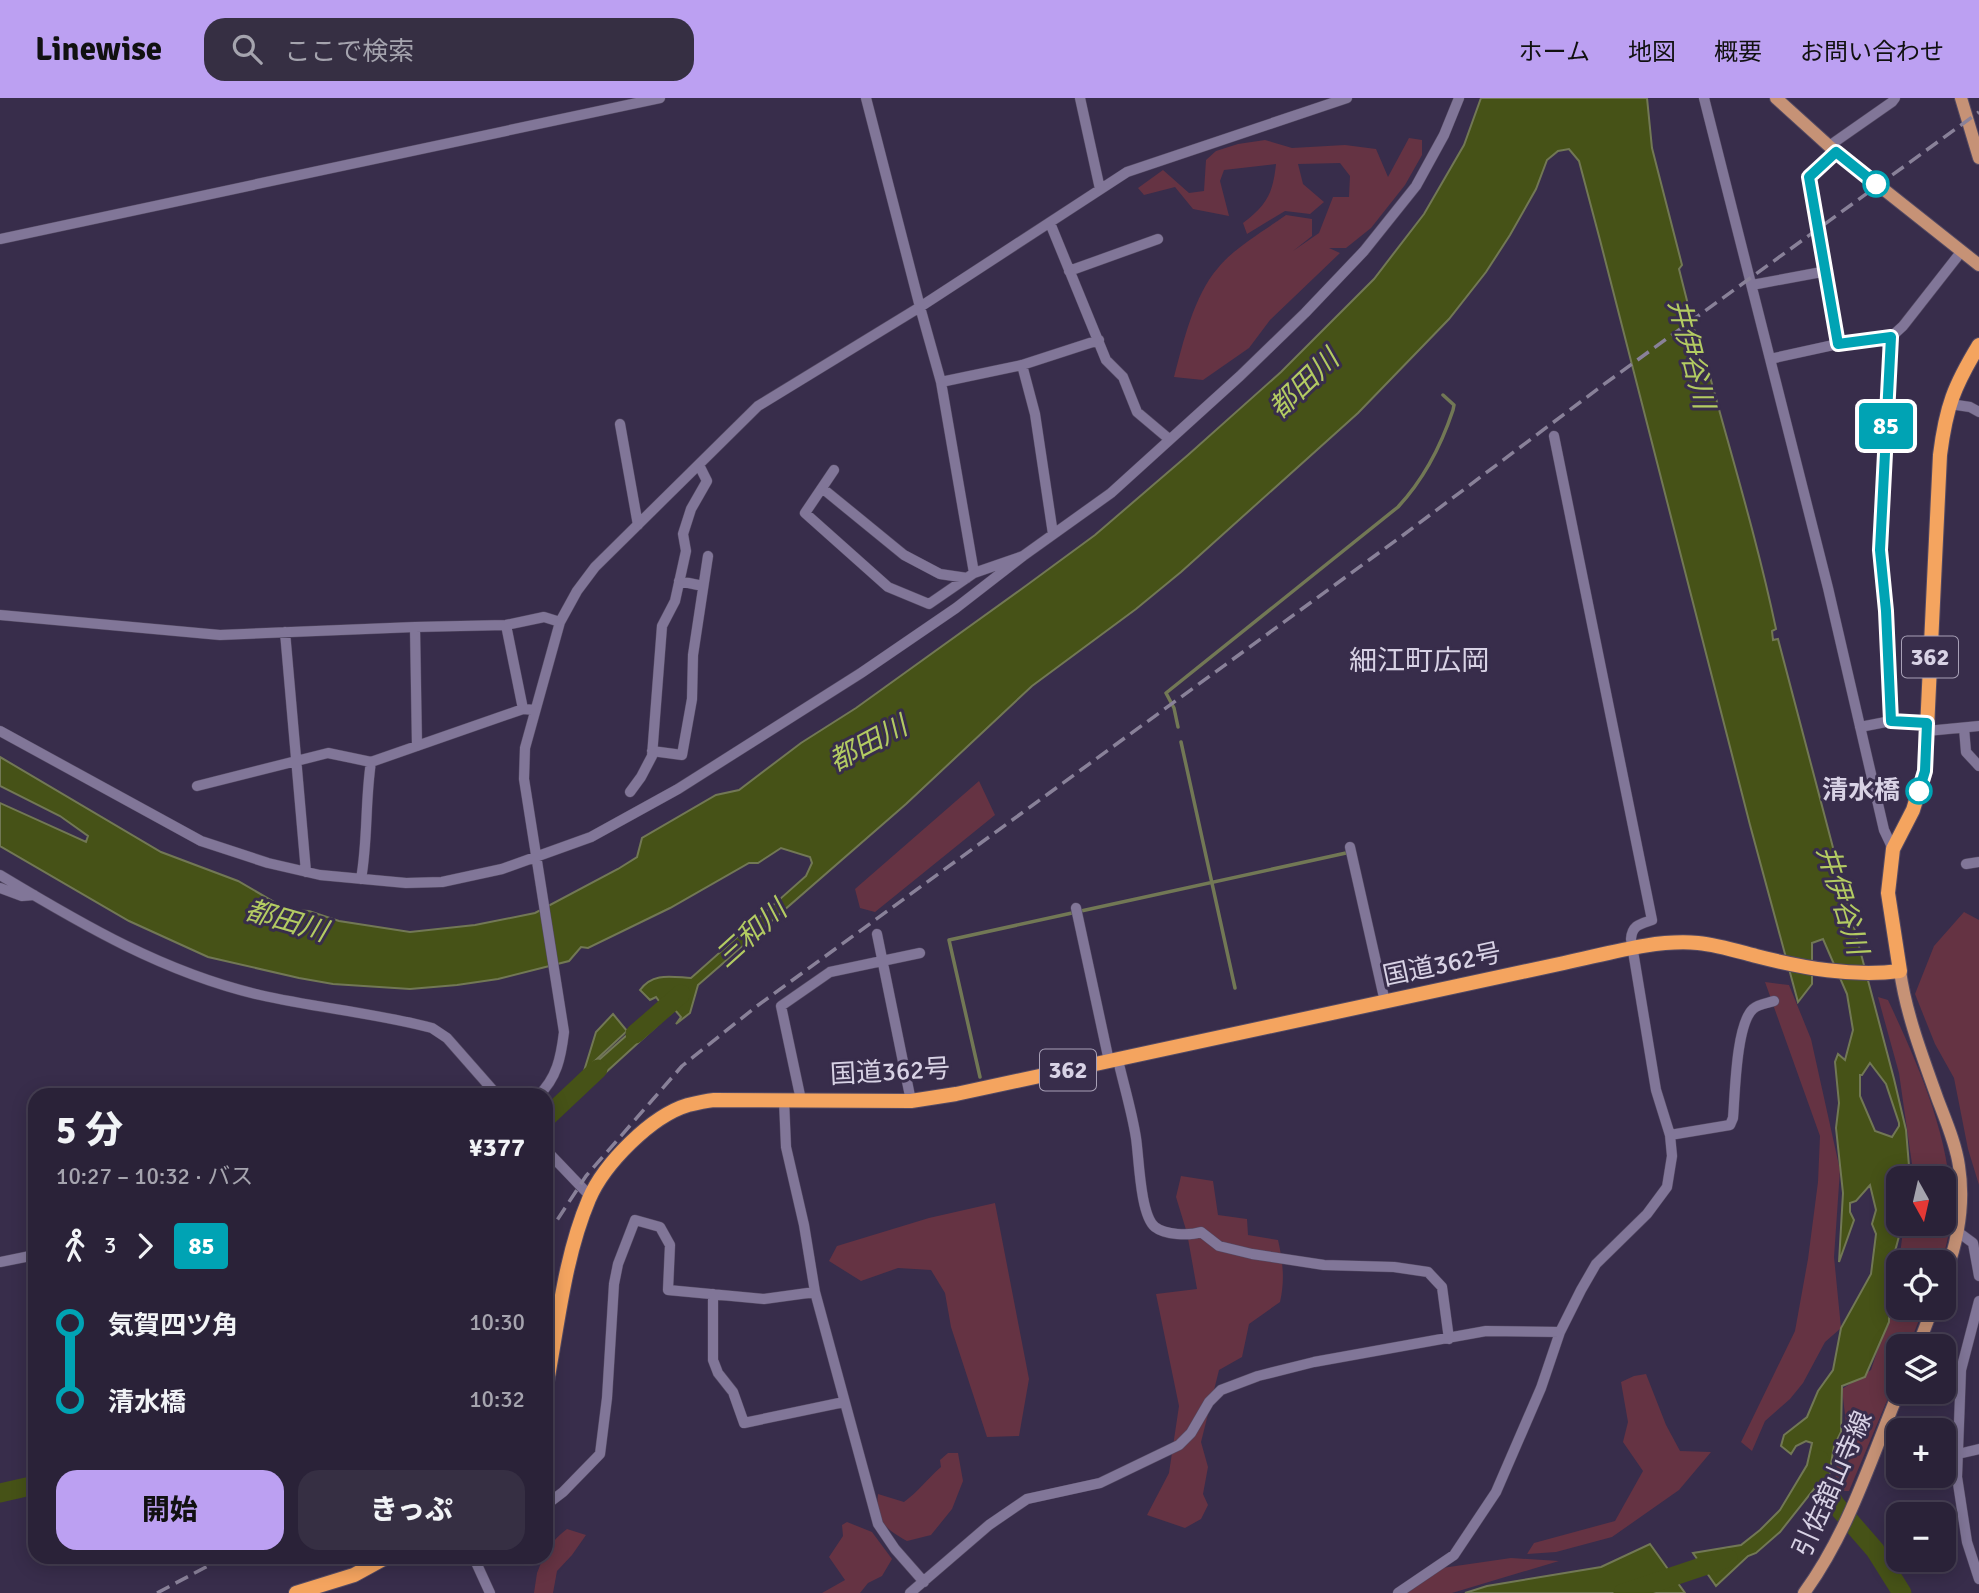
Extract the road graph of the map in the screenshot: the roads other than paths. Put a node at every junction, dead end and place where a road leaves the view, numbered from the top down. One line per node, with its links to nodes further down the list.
1 (660, 98): 15 (street)
2 (866, 98): 22 (street)
3 (1080, 98): 13 (street)
4 (1347, 98): 13 (street)
5 (1459, 98): 34 (street)
6 (1704, 98): 21 (street)
7 (1776, 98): 11 (main road)
8 (1895, 98): 11 (street)
9 (1961, 98): 10 (main road)
10 (1974, 128): 12 (main road)
11 (1832, 149): 17 (main road); 20 (street)
12 (1979, 158)
13 (1100, 189): 14 (street)
14 (1050, 223): 19 (street); 22 (street)
15 (0, 239)
16 (1158, 239): 19 (street)
17 (1961, 252): 18 (main road); 23 (street)
18 (1979, 265)
19 (1069, 271): 24 (street)
20 (1826, 271): 21 (street); 25 (street)
21 (1752, 285): 27 (street)
22 (920, 307): 29 (street); 35 (street)
23 (1891, 337): 25 (street); 52 (street)
24 (1099, 340): 28 (street); 34 (street)
25 (1838, 344): 27 (street)
26 (1979, 345): 30 (highway, 362)
27 (1770, 359): 54 (street)
28 (1021, 365): 29 (street); 39 (street)
29 (941, 382): 42 (street)
30 (1950, 404): 31 (street); 55 (highway, 362)
31 (1979, 412)
32 (620, 424): 38 (street)
33 (1554, 436): 77 (street)
34 (1169, 439): 39 (street)
35 (699, 464): 38 (street); 43 (street)
36 (834, 470): 37 (street)
37 (822, 488): 42 (street); 42 (street)
38 (638, 525): 46 (street)
39 (1053, 534): 41 (street)
40 (708, 556): 44 (street)
41 (1023, 556): 42 (street); 67 (street)
42 (971, 575)
43 (679, 582): 44 (street); 59 (street)
44 (704, 586): 59 (street)
45 (0, 615): 49 (street)
46 (559, 621): 47 (street); 51 (street)
47 (506, 625): 48 (street); 50 (street)
48 (415, 626): 49 (street); 58 (street)
49 (285, 632): 60 (street)
50 (523, 709): 51 (street); 58 (street)
51 (535, 710): 67 (street)
52 (1891, 721): 54 (street); 55 (street)
53 (1979, 726): 56 (street)
54 (1860, 727): 66 (street)
55 (1927, 727): 56 (street); 66 (highway, 362)
56 (1964, 729): 62 (street)
57 (0, 731): 70 (street)
58 (417, 746): 61 (street)
59 (652, 751): 64 (street)
60 (298, 760): 61 (street); 63 (street); 70 (street)
61 (371, 762): 72 (street)
62 (1979, 766)
63 (197, 786)
64 (629, 792)
65 (1350, 848): 82 (street)
66 (1893, 849): 80 (highway, 362)
67 (537, 860): 72 (street); 85 (street)
68 (1979, 862): 69 (street)
69 (1965, 864)
70 (306, 872): 72 (street)
71 (0, 876): 74 (street)
72 (360, 879)
73 (0, 888): 74 (street)
74 (34, 895): 84 (street)
75 (1076, 908): 83 (street)
76 (877, 934): 79 (street)
77 (1634, 949): 80 (highway, 国道362号 / 362); 82 (highway, 国道362号 / 362); 89 (street)
78 (920, 953): 79 (street)
79 (883, 961): 87 (street); 88 (street)
80 (1900, 971): 92 (main road)
81 (1774, 1001): 89 (street)
82 (1385, 1002): 83 (highway, 国道362号 / 362)
83 (1114, 1060): 88 (highway, 国道362号 / 362); 101 (street)
84 (491, 1088)
85 (547, 1088)
86 (784, 1100): 87 (highway, 国道362号 / 362); 91 (highway, 国道362号 / 362); 97 (street)
87 (801, 1100): 88 (highway, 国道362号 / 362)
88 (911, 1101)
89 (1670, 1135): 100 (street)
90 (553, 1157): 91 (street)
91 (590, 1196): 102 (highway, 国道362号 / 362)
92 (1958, 1232): 93 (main road); 96 (street)
93 (1953, 1250)
94 (28, 1256): 95 (street)
95 (0, 1262)
96 (1979, 1276)
97 (815, 1292): 98 (street); 103 (street)
98 (713, 1294): 103 (street); 107 (street)
99 (1979, 1301): 106 (street)
100 (1560, 1332): 101 (street); 115 (street)
101 (1449, 1339): 111 (street)
102 (553, 1352)
103 (844, 1402): 111 (street)
104 (1894, 1404): 116 (main road, 引佐舘山寺線)
105 (1979, 1449): 106 (street)
106 (1958, 1454): 110 (street)
107 (553, 1500)
108 (374, 1564): 112 (highway)
109 (477, 1564): 113 (street)
110 (1979, 1579)
111 (924, 1582): 114 (street)
112 (296, 1593)
113 (489, 1593)
114 (910, 1593)
115 (1398, 1593)
116 (1804, 1593)

